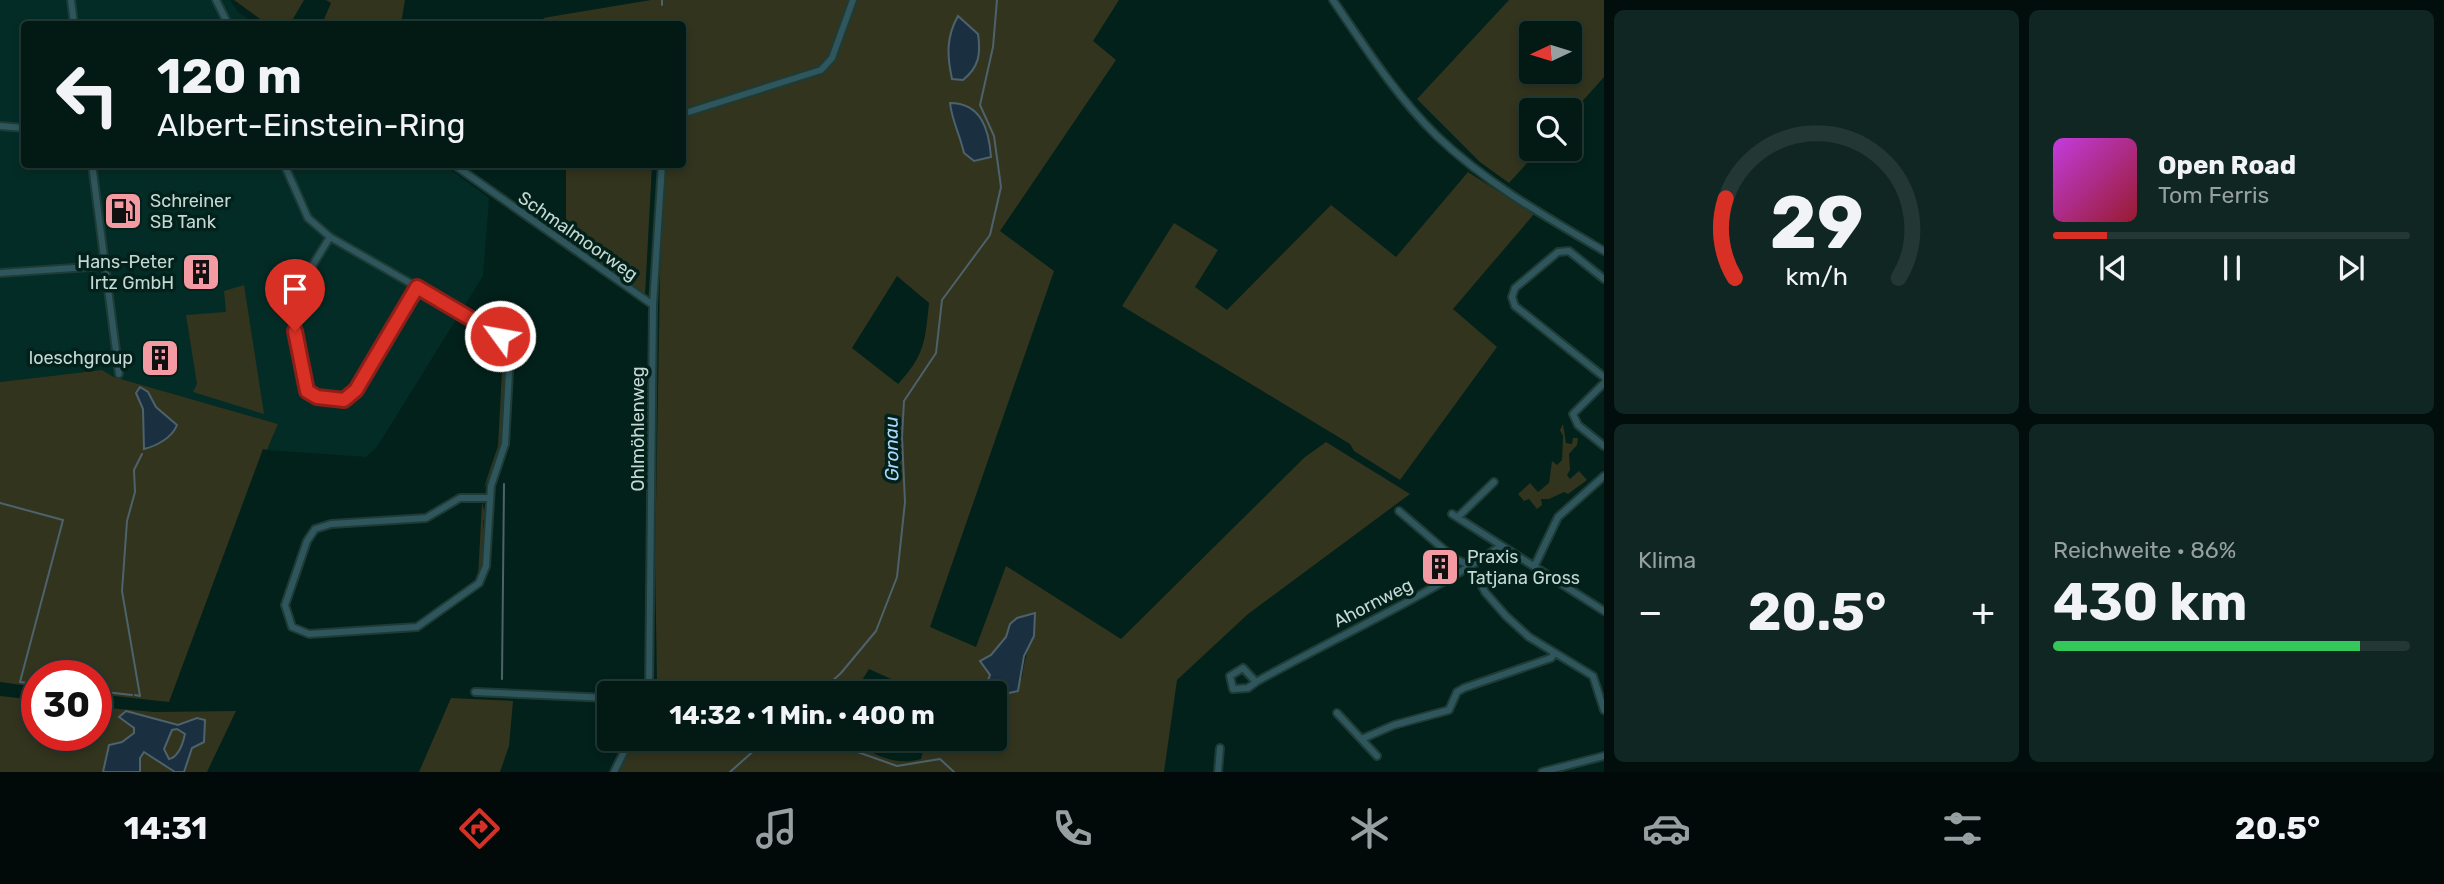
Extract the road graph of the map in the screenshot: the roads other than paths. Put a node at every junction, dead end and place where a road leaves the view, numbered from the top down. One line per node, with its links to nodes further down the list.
1 (71, 0): 5 (street)
2 (216, 0): 6 (street)
3 (853, 0): 7 (street)
4 (1333, 0): 15 (street)
5 (74, 21)
6 (226, 21)
7 (686, 113)
8 (0, 126): 9 (street)
9 (21, 128)
10 (92, 168): 16 (street)
11 (286, 168): 14 (street)
12 (459, 168): 20 (street, Schmalmoorweg)
13 (662, 168): 20 (street, Ohlmöhlenweg)
14 (330, 237): 19 (street); 19 (street)
15 (1604, 251)
16 (104, 266): 17 (street); 21 (street)
17 (0, 273)
18 (1604, 279): 22 (street)
19 (415, 290): 26 (street)
20 (653, 304): 33 (street, Ohlmöhlenweg)
21 (119, 374)
22 (1604, 380): 23 (street)
23 (1604, 446)
24 (1604, 476): 29 (street)
25 (1494, 482): 28 (street)
26 (490, 498): 26 (street)
27 (1399, 512): 30 (street)
28 (1501, 546): 29 (street); 30 (street, Ahornweg)
29 (1535, 565): 31 (street)
30 (1472, 566): 32 (street); 34 (street, Ahornweg)
31 (1604, 611)
32 (1554, 654): 35 (street); 40 (street)
33 (649, 681)
34 (1256, 682)
35 (1601, 686): 38 (street)
36 (475, 692): 37 (street)
37 (597, 697)
38 (1604, 709)
39 (1337, 713): 40 (street)
40 (1364, 738): 43 (street)
41 (1220, 748): 46 (street)
42 (624, 751): 45 (street)
43 (1377, 756)
44 (1604, 756): 47 (street)
45 (614, 772)
46 (1218, 772)
47 (1542, 772)

